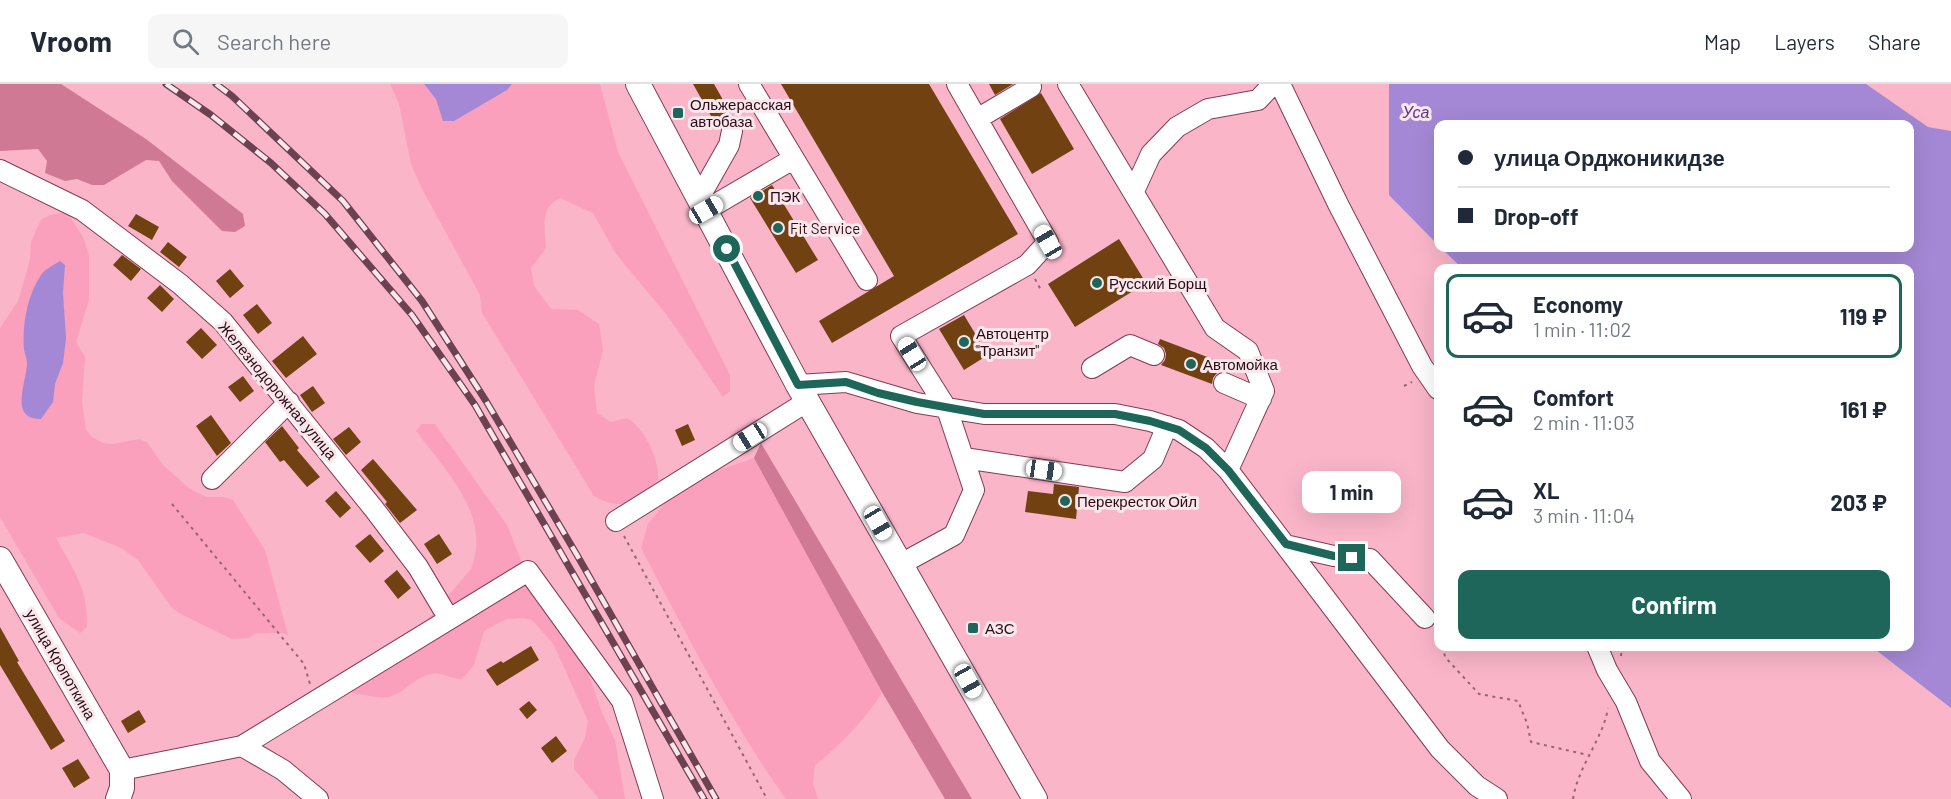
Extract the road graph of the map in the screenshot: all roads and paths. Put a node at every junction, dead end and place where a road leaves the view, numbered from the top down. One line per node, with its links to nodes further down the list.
1 (638, 84): 13 (main road)
2 (749, 84): 10 (street)
3 (1068, 84): 12 (street)
4 (1273, 84): 12 (street)
5 (1280, 84): 20 (street)
6 (965, 87): 8 (street)
7 (1031, 87): 8 (street)
8 (977, 119): 24 (street)
9 (732, 131): 13 (street)
10 (793, 159): 13 (street); 15 (street)
11 (0, 170): 23 (street, Железнодорожная улица)
12 (1134, 191): 14 (street)
13 (703, 204): 21 (main road)
14 (1179, 267): 16 (path); 22 (street)
15 (867, 280)
16 (1150, 292)
17 (1154, 355): 18 (street)
18 (1092, 368)
19 (1224, 383): 22 (street)
20 (1434, 383)
21 (803, 393): 24 (street); 30 (street); 33 (main road)
22 (1261, 399): 27 (street)
23 (289, 402): 28 (street); 35 (street, Железнодорожная улица)
24 (947, 409): 25 (street); 26 (street)
25 (1167, 426): 26 (street); 27 (street)
26 (964, 458): 33 (street)
27 (1228, 470): 31 (street)
28 (213, 480)
29 (172, 504): 39 (path)
30 (616, 521): 46 (path)
31 (1286, 544): 34 (street); 48 (street)
32 (0, 559): 42 (main road, улица Кропоткина)
33 (901, 564): 47 (main road)
34 (1425, 618)
35 (449, 619): 39 (street); 45 (street)
36 (1444, 651): 41 (path)
37 (1599, 651): 38 (street)
38 (1613, 680): 41 (path); 50 (street)
39 (316, 700): 40 (street)
40 (242, 746): 42 (street); 44 (street)
41 (1588, 755): 49 (path)
42 (122, 770): 43 (main road)
43 (118, 799)
44 (318, 799)
45 (653, 799)
46 (767, 799)
47 (1035, 799)
48 (1497, 799)
49 (1573, 799)
50 (1681, 799)

